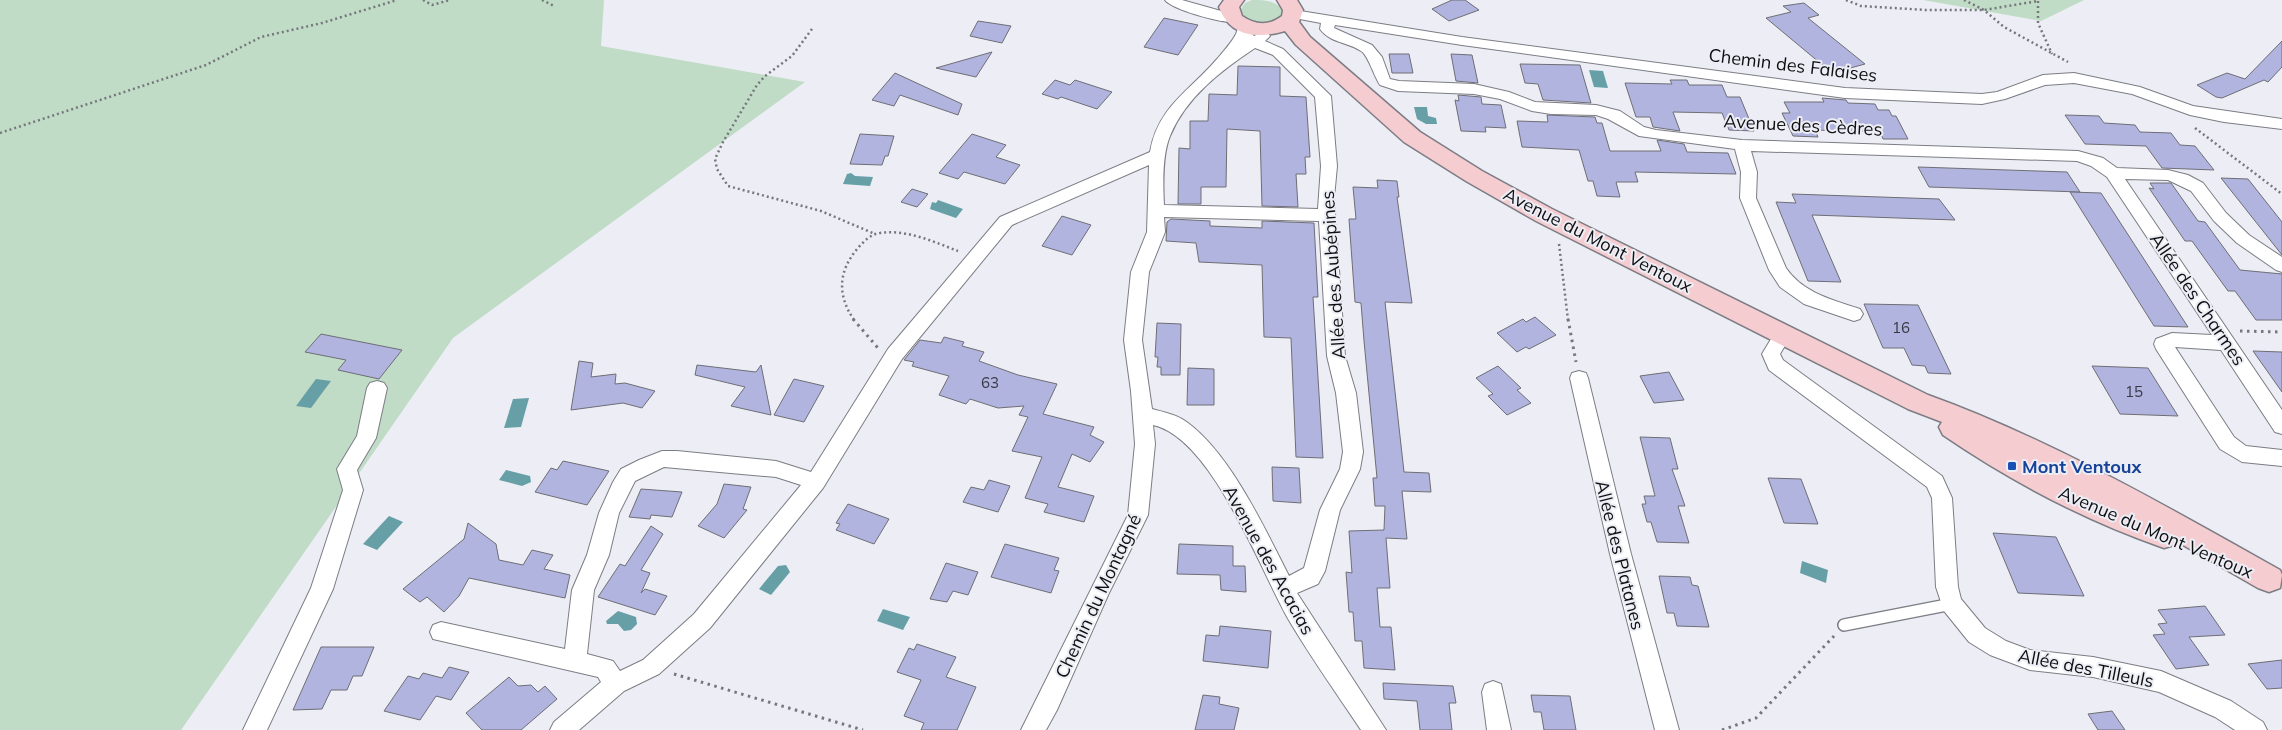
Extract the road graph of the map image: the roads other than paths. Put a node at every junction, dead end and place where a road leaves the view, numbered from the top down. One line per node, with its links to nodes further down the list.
1 (1172, 0): 2 (street, Chemin des Falaises)
2 (1256, 19): 3 (street, Chemin des Falaises); 6 (street, Chemin du Montagné); 9 (street, Allée des Aubépines); 12 (street, Avenue du Mont Ventoux)
3 (1328, 21): 4 (street, Chemin des Falaises); 5 (street, Avenue des Cèdres)
4 (2282, 124)
5 (1742, 145): 7 (street, Avenue des Cèdres); 11 (street)
6 (1158, 155): 8 (street, Chemin du Montagné); 19 (street)
7 (2113, 173): 10 (street, Avenue des Cèdres); 13 (street, Allée des Charmes)
8 (1155, 211): 9 (street); 16 (street, Chemin du Montagné)
9 (1328, 215): 21 (street, Allée des Aubépines)
10 (2282, 266)
11 (1854, 314)
12 (1783, 334): 20 (street, Avenue du Mont Ventoux); 22 (street, Allée des Tilleuls)
13 (2222, 336): 17 (street, Allée des Charmes); 18 (street)
14 (1579, 378): 33 (street, Allée des Platanes)
15 (377, 388): 28 (street)
16 (1143, 415): 21 (street, Avenue des Acacias); 30 (street, Chemin du Montagné)
17 (2282, 426)
18 (2282, 458)
19 (816, 482): 25 (street); 26 (street)
20 (2275, 582)
21 (1283, 589): 31 (street, Avenue des Acacias)
22 (1952, 604): 23 (lane); 34 (street, Allée des Tilleuls)
23 (1844, 625)
24 (441, 632): 25 (street)
25 (575, 660): 26 (street)
26 (616, 684): 29 (street)
27 (1493, 692): 32 (street)
28 (256, 730)
29 (562, 730)
30 (1033, 730)
31 (1374, 730)
32 (1499, 730)
33 (1668, 730)
34 (2254, 730)

